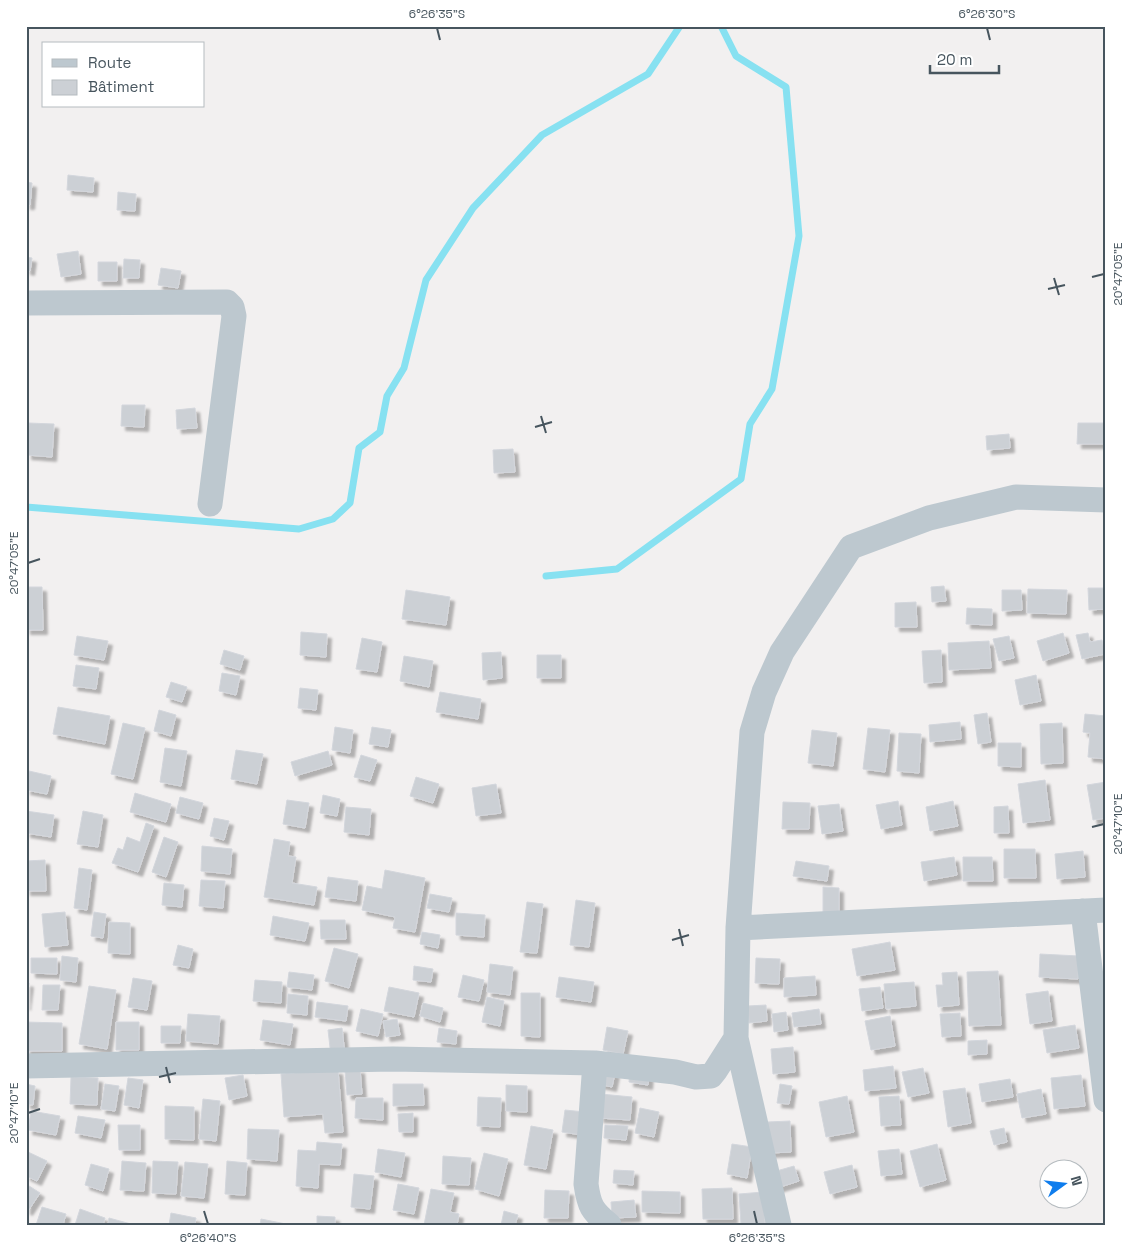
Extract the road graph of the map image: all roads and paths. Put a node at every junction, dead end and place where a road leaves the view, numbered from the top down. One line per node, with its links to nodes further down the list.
1 (26, 303): 3 (street)
2 (1106, 500): 5 (street)
3 (210, 504)
4 (1094, 910): 5 (street); 9 (street)
5 (738, 928): 6 (street)
6 (736, 1038): 7 (street); 11 (street)
7 (595, 1063): 8 (street); 10 (street)
8 (26, 1066)
9 (1106, 1100)
10 (608, 1225)
11 (779, 1225)

